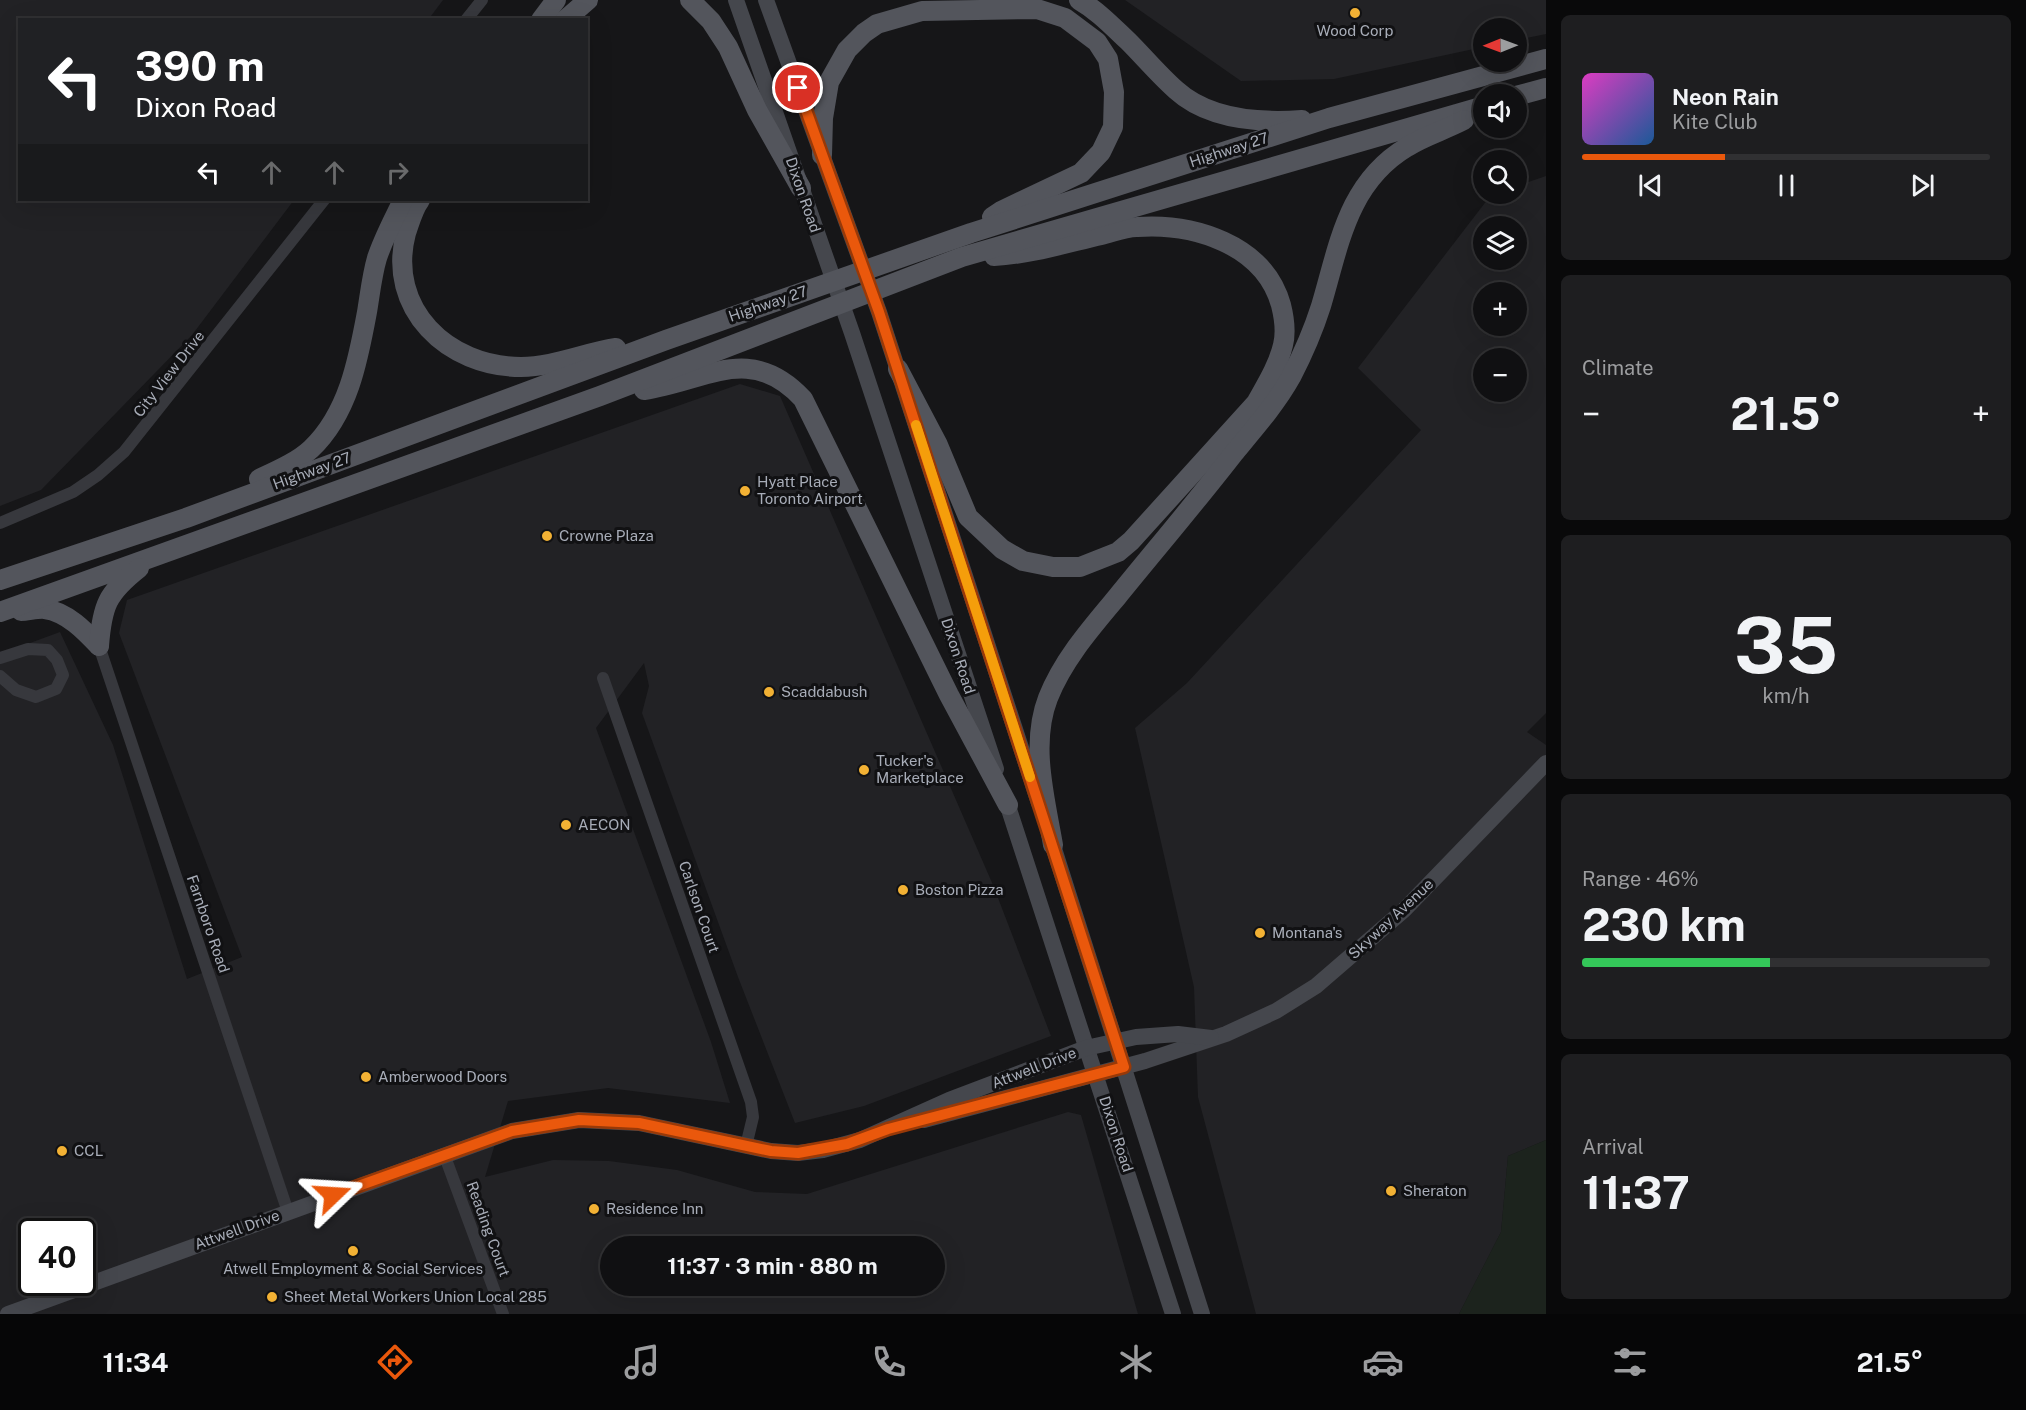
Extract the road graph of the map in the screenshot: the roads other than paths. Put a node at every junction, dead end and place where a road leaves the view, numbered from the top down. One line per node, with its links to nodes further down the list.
1 (482, 0): 8 (street)
2 (556, 0): 9 (main road)
3 (588, 0): 10 (main road)
4 (690, 0): 18 (main road)
5 (736, 0): 18 (main road, Dixon Road)
6 (766, 0): 17 (main road, Dixon Road)
7 (1079, 0): 16 (main road)
8 (468, 18)
9 (542, 18)
10 (567, 18)
11 (1546, 59): 16 (main road, Highway 27)
12 (1546, 88): 13 (main road)
13 (1527, 93)
14 (1473, 110): 23 (main road, Highway 27)
15 (1473, 114): 38 (main road)
16 (1329, 118): 22 (main road, Highway 27)
17 (822, 155): 22 (main road); 25 (main road, Dixon Road)
18 (801, 188): 37 (main road, Dixon Road)
19 (323, 201): 28 (street, City View Drive)
20 (403, 201): 27 (main road)
21 (420, 201): 24 (main road)
22 (971, 233): 24 (main road, Highway 27)
23 (962, 257): 25 (main road); 26 (main road, Highway 27)
24 (666, 340): 27 (main road, Highway 27)
25 (898, 369): 38 (main road, Dixon Road)
26 (600, 396): 29 (main road, Highway 27); 37 (main road)
27 (186, 518): 30 (main road, Highway 27)
28 (0, 523)
29 (151, 559): 31 (main road, Highway 27); 32 (main road)
30 (0, 580)
31 (0, 612): 32 (main road)
32 (99, 646): 47 (street, Farnboro Road)
33 (0, 658): 34 (street)
34 (0, 676)
35 (603, 678): 45 (street, Carlson Court)
36 (1546, 763): 39 (main road, Skyway Avenue)
37 (1008, 805): 41 (main road, Dixon Road)
38 (1053, 845): 40 (main road, Dixon Road)
39 (1210, 1038): 40 (main road, Skyway Avenue); 42 (main road, Skyway Avenue)
40 (1115, 1042): 41 (main road, Attwell Drive); 42 (main road, Dixon Road)
41 (1086, 1048): 43 (main road, Dixon Road); 44 (main road, Attwell Drive)
42 (1124, 1067): 43 (main road, Attwell Drive); 51 (main road, Dixon Road)
43 (1096, 1074): 44 (main road, Attwell Drive); 50 (main road, Dixon Road)
44 (888, 1129): 45 (main road, Attwell Drive)
45 (746, 1146): 46 (main road, Attwell Drive)
46 (444, 1154): 47 (main road, Attwell Drive); 49 (street, Reading Court)
47 (288, 1212): 48 (main road, Attwell Drive)
48 (8, 1314)
49 (503, 1314)
50 (1173, 1314)
51 (1202, 1314)

